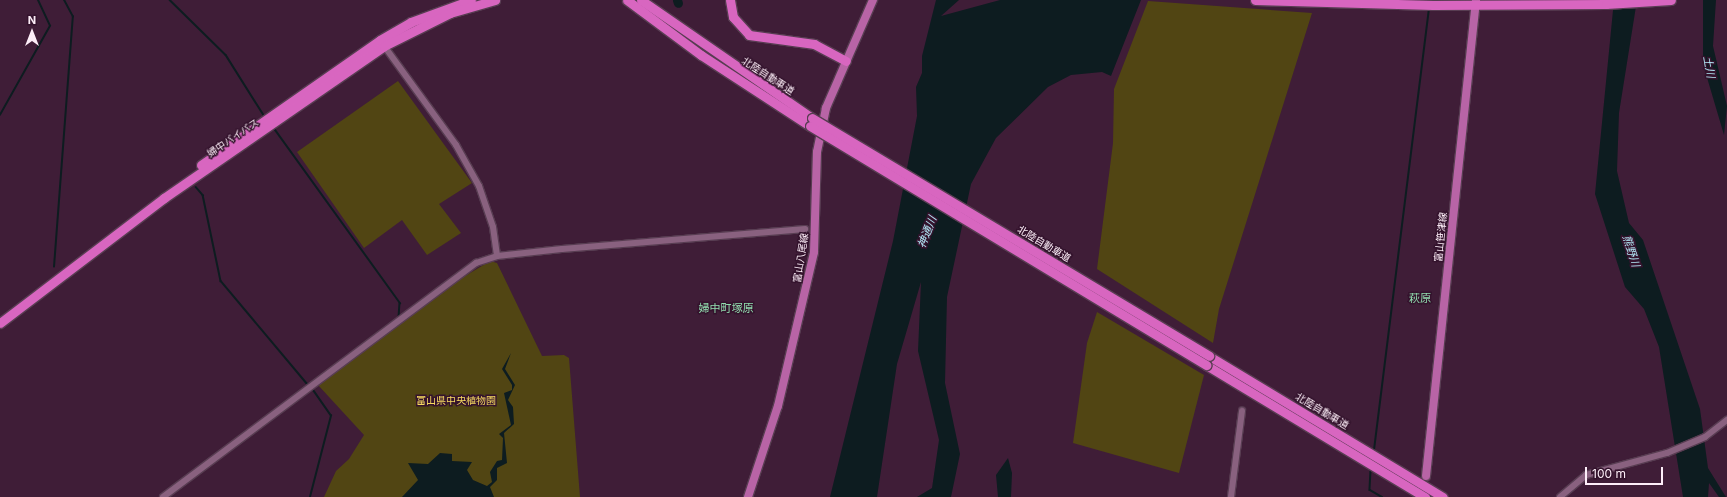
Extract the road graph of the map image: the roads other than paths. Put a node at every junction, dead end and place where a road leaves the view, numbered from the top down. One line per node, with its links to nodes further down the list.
1 (471, 0): 10 (highway, 婦中バイパス)
2 (495, 0): 10 (highway, 婦中バイパス)
3 (627, 0): 12 (highway, 北陸自動車道)
4 (641, 0): 12 (highway, 北陸自動車道)
5 (730, 0): 11 (highway)
6 (873, 0): 11 (main road, 富山八尾線)
7 (1255, 0): 9 (highway)
8 (1670, 0): 9 (highway)
9 (1475, 2): 20 (main road, 富山笹津線)
10 (382, 43): 14 (street); 15 (highway, 婦中バイパス); 16 (highway, 婦中バイパス)
11 (846, 61): 22 (main road, 富山八尾線)
12 (811, 122): 17 (highway, 北陸自動車道, bridge)
13 (805, 229): 14 (street)
14 (497, 256): 21 (street)
15 (0, 316)
16 (0, 323)
17 (1207, 360): 24 (highway, 北陸自動車道); 25 (highway, 北陸自動車道)
18 (1242, 411): 23 (street)
19 (1727, 420): 26 (street)
20 (1426, 476)
21 (163, 497)
22 (748, 497)
23 (1231, 497)
24 (1425, 497)
25 (1442, 497)
26 (1560, 497)

